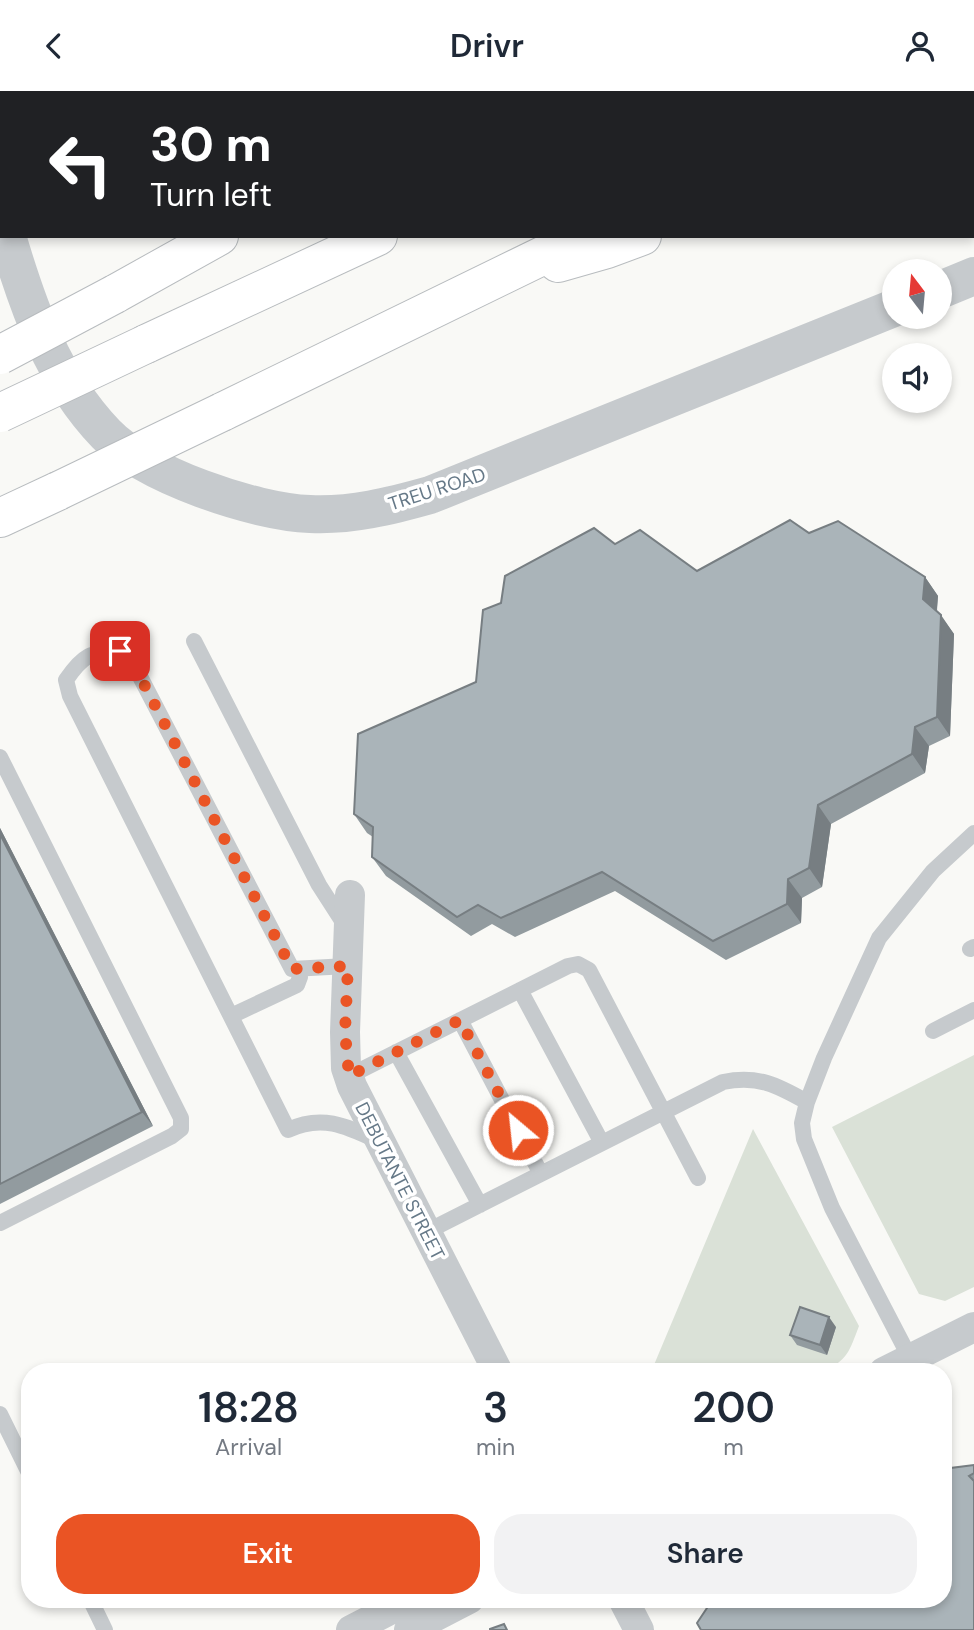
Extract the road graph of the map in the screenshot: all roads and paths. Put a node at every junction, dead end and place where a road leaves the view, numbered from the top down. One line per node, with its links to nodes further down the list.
1 (8, 238): 9 (street, TREU ROAD)
2 (215, 238): 10 (highway, bridge)
3 (374, 238): 11 (highway, bridge)
4 (579, 238): 6 (highway)
5 (636, 238): 6 (highway)
6 (514, 270): 12 (highway, bridge)
7 (974, 276): 8 (street)
8 (952, 285)
9 (882, 313)
10 (0, 355)
11 (0, 413)
12 (0, 518)
13 (194, 641): 17 (lane)
14 (0, 757): 34 (lane)
15 (974, 833): 27 (lane)
16 (350, 895): 17 (street, DEBUTANTE STREET)
17 (349, 932): 18 (street, DEBUTANTE STREET)
18 (348, 966): 19 (lane); 26 (street, DEBUTANTE STREET)
19 (300, 970): 22 (lane); 22 (lane)
20 (520, 990): 23 (lane); 28 (lane); 30 (lane)
21 (974, 1010): 24 (lane)
22 (231, 1016): 29 (lane)
23 (460, 1020): 25 (lane); 31 (lane)
24 (933, 1031)
25 (396, 1052): 26 (lane); 33 (lane)
26 (349, 1076): 29 (street, DEBUTANTE STREET)
27 (807, 1102): 28 (lane); 38 (lane)
28 (664, 1112): 30 (lane); 32 (lane)
29 (380, 1142): 35 (street, DEBUTANTE STREET)
30 (602, 1143): 31 (lane)
31 (541, 1174): 33 (lane)
32 (698, 1178)
33 (480, 1205): 35 (lane)
34 (0, 1223)
35 (426, 1232): 37 (street, DEBUTANTE STREET)
36 (974, 1327): 39 (street)
37 (493, 1363)
38 (896, 1363)
39 (901, 1363)
40 (0, 1414): 41 (lane)
41 (21, 1457)
42 (94, 1608): 46 (lane)
43 (394, 1608): 47 (street)
44 (452, 1608): 48 (street)
45 (628, 1608): 49 (street)
46 (105, 1630)
47 (351, 1630)
48 (409, 1630)
49 (639, 1630)

